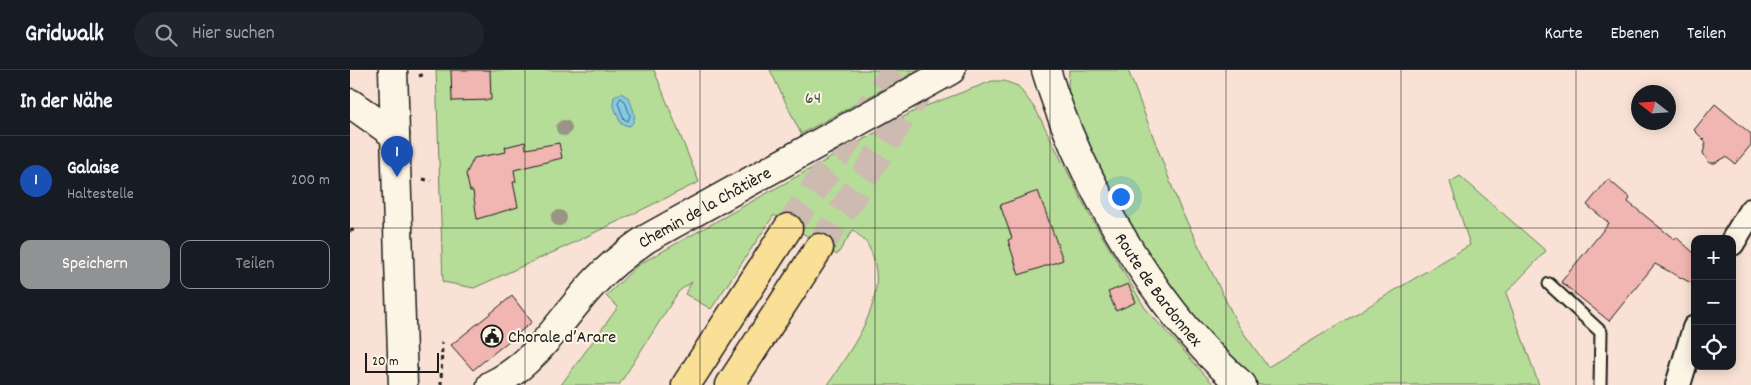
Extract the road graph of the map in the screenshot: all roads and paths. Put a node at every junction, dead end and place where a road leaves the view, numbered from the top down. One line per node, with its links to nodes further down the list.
1 (951, 70): 20 (street, Chemin de la Châtière)
2 (1046, 70): 23 (street, Route de Bardonnex)
3 (405, 73): 4 (path); 6 (street)
4 (426, 74)
5 (350, 103): 6 (street)
6 (395, 134): 18 (street)
7 (423, 179): 8 (path)
8 (431, 180)
9 (1751, 211): 13 (street)
10 (788, 228): 21 (highway)
11 (357, 229): 12 (path)
12 (350, 231)
13 (1736, 235)
14 (819, 248): 22 (highway)
15 (1549, 284): 24 (lane)
16 (1691, 341): 25 (street)
17 (442, 342): 19 (path)
18 (403, 385)
19 (441, 385)
20 (491, 385)
21 (686, 385)
22 (730, 385)
23 (1242, 385)
24 (1600, 385)
25 (1678, 385)

